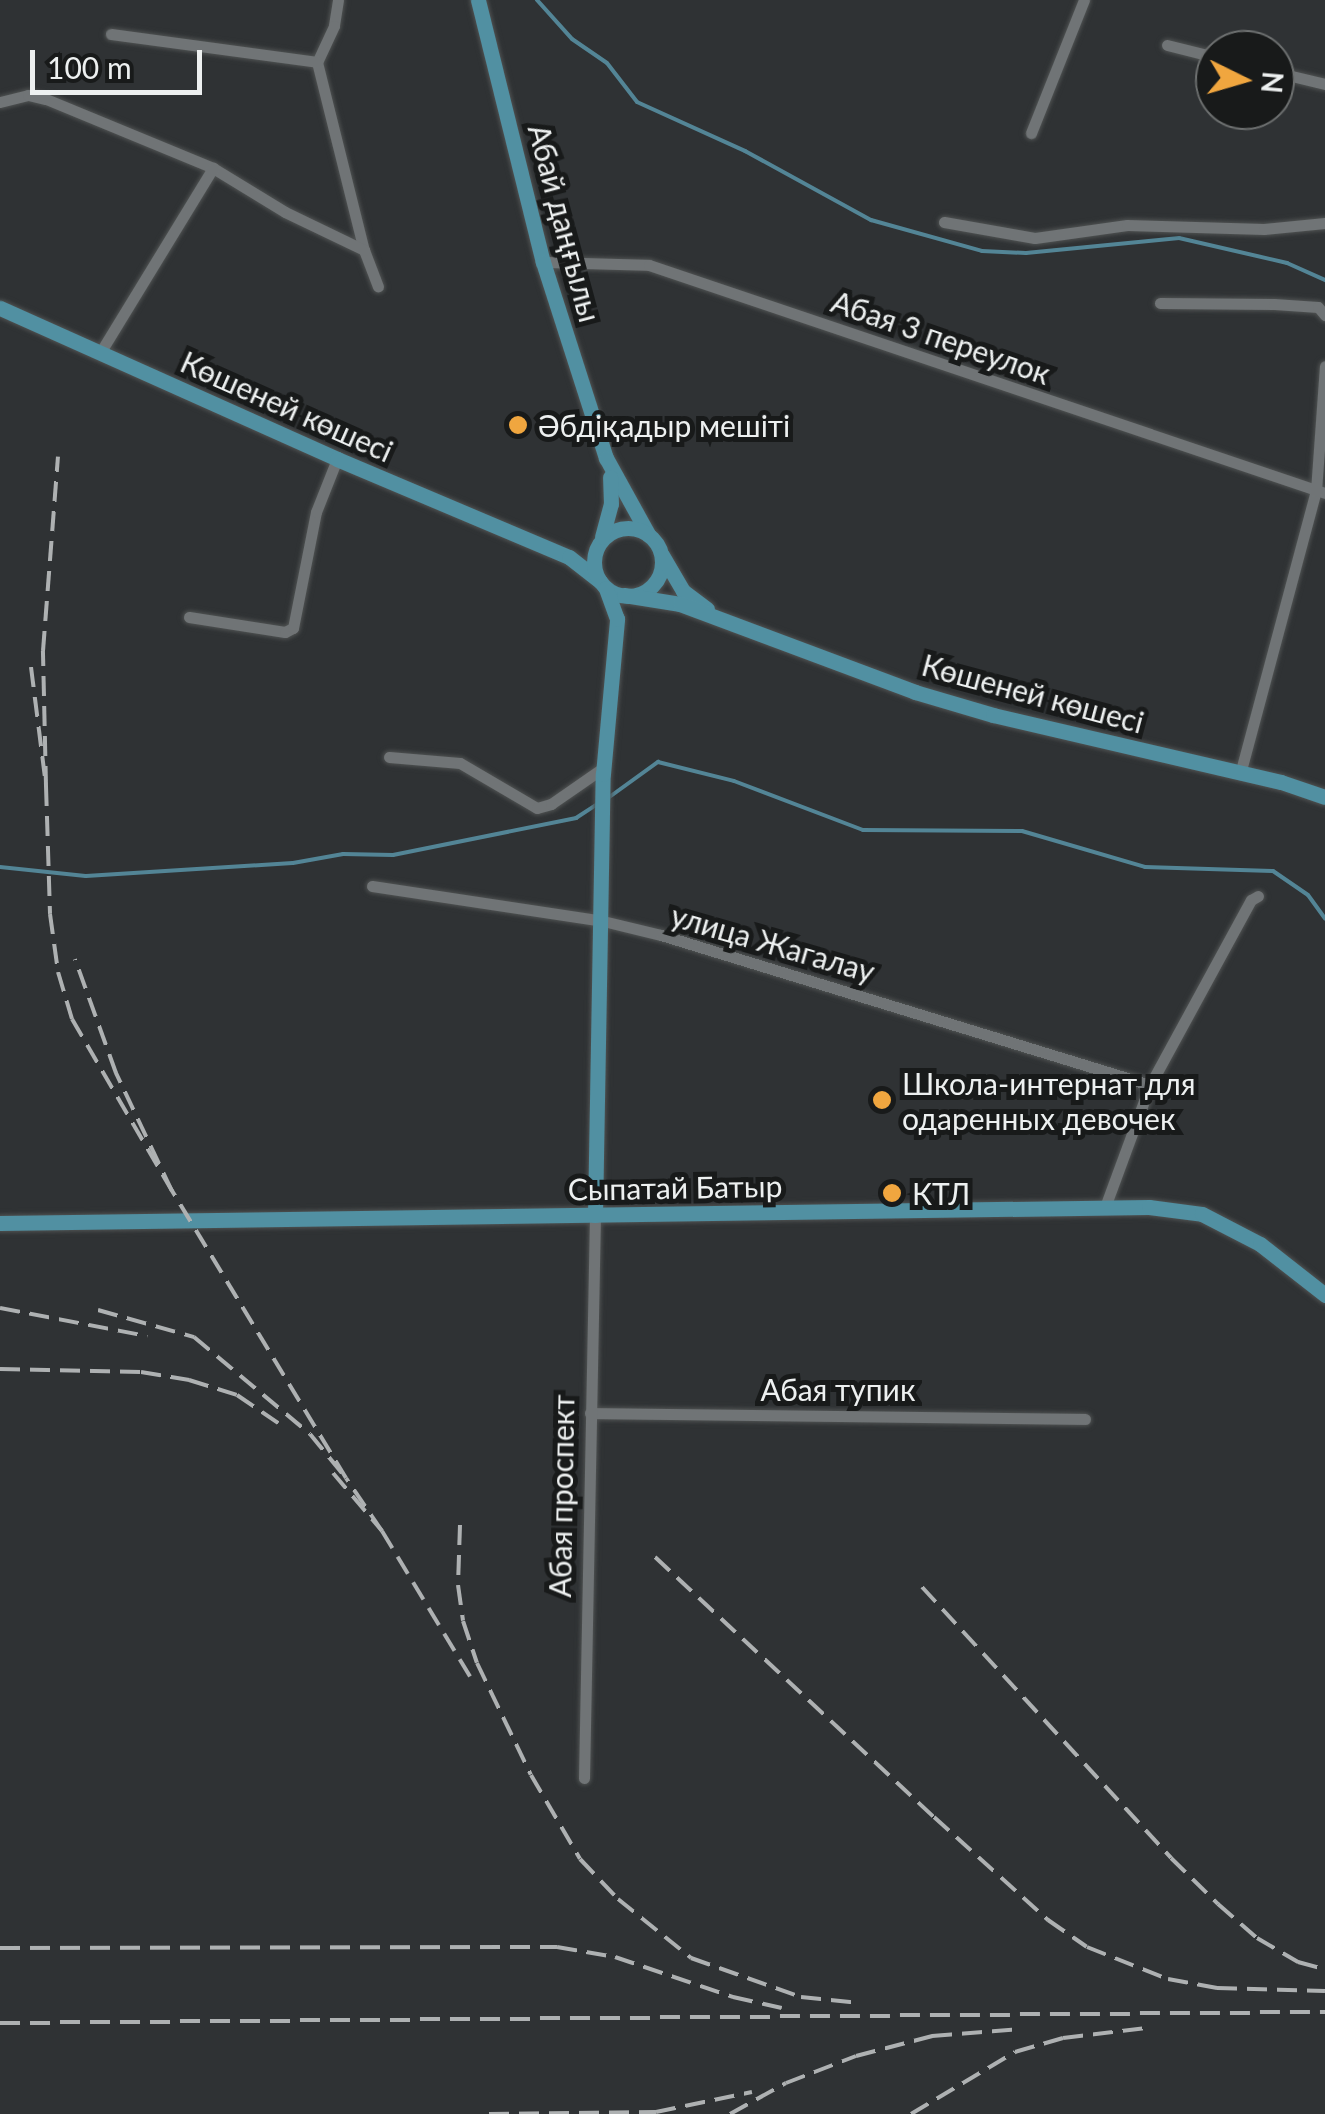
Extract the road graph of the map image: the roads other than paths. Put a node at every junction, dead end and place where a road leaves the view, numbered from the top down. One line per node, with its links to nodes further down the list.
1 (338, 0): 7 (street)
2 (478, 0): 16 (main road, Абай даңғылы)
3 (1084, 0): 11 (street)
4 (111, 34): 7 (street)
5 (1167, 45): 6 (street)
6 (1195, 52)
7 (318, 62): 15 (street)
8 (1295, 77): 9 (street)
9 (1325, 84)
10 (0, 102): 12 (street)
11 (1031, 134)
12 (214, 168): 15 (street); 21 (street)
13 (944, 222): 14 (street)
14 (1325, 223)
15 (364, 250): 17 (street)
16 (544, 262): 23 (main road, Абай даңғылы); 25 (street, Абая 3 переулок)
17 (378, 286)
18 (1160, 303): 20 (street)
19 (0, 308): 21 (main road, Көшеней көшесі)
20 (1325, 315)
21 (100, 354): 24 (main road, Көшеней көшесі)
22 (1325, 366): 25 (street)
23 (606, 458): 26 (main road); 27 (main road)
24 (337, 460): 28 (main road, Көшеней көшесі); 32 (street)
25 (1321, 492): 37 (street)
26 (648, 534): 27 (main road); 29 (main road)
27 (600, 542): 28 (main road); 30 (main road)
28 (553, 550): 30 (main road, Көшеней көшесі)
29 (660, 552): 31 (main road); 33 (main road)
30 (603, 584): 31 (main road); 34 (main road)
31 (647, 592): 33 (main road); 34 (main road)
32 (188, 617)
33 (733, 622): 37 (main road, Көшеней көшесі)
34 (615, 653): 36 (main road)
35 (389, 757): 36 (street)
36 (603, 771): 41 (main road)
37 (1240, 774): 38 (main road, Көшеней көшесі)
38 (1325, 797)
39 (372, 886): 41 (street, улица Жагалау)
40 (1258, 896): 42 (street)
41 (603, 920): 42 (street, улица Жагалау); 44 (main road)
42 (1150, 1084): 43 (street)
43 (1105, 1207): 44 (main road, Сыпатай Батыр); 46 (main road, Сыпатай Батыр)
44 (595, 1215): 45 (main road, Сыпатай Батыр); 47 (street, Абая проспект)
45 (0, 1224)
46 (1321, 1287)
47 (590, 1413): 48 (street, Абая тупик); 49 (street, Абая проспект)
48 (1086, 1419)
49 (584, 1778)

